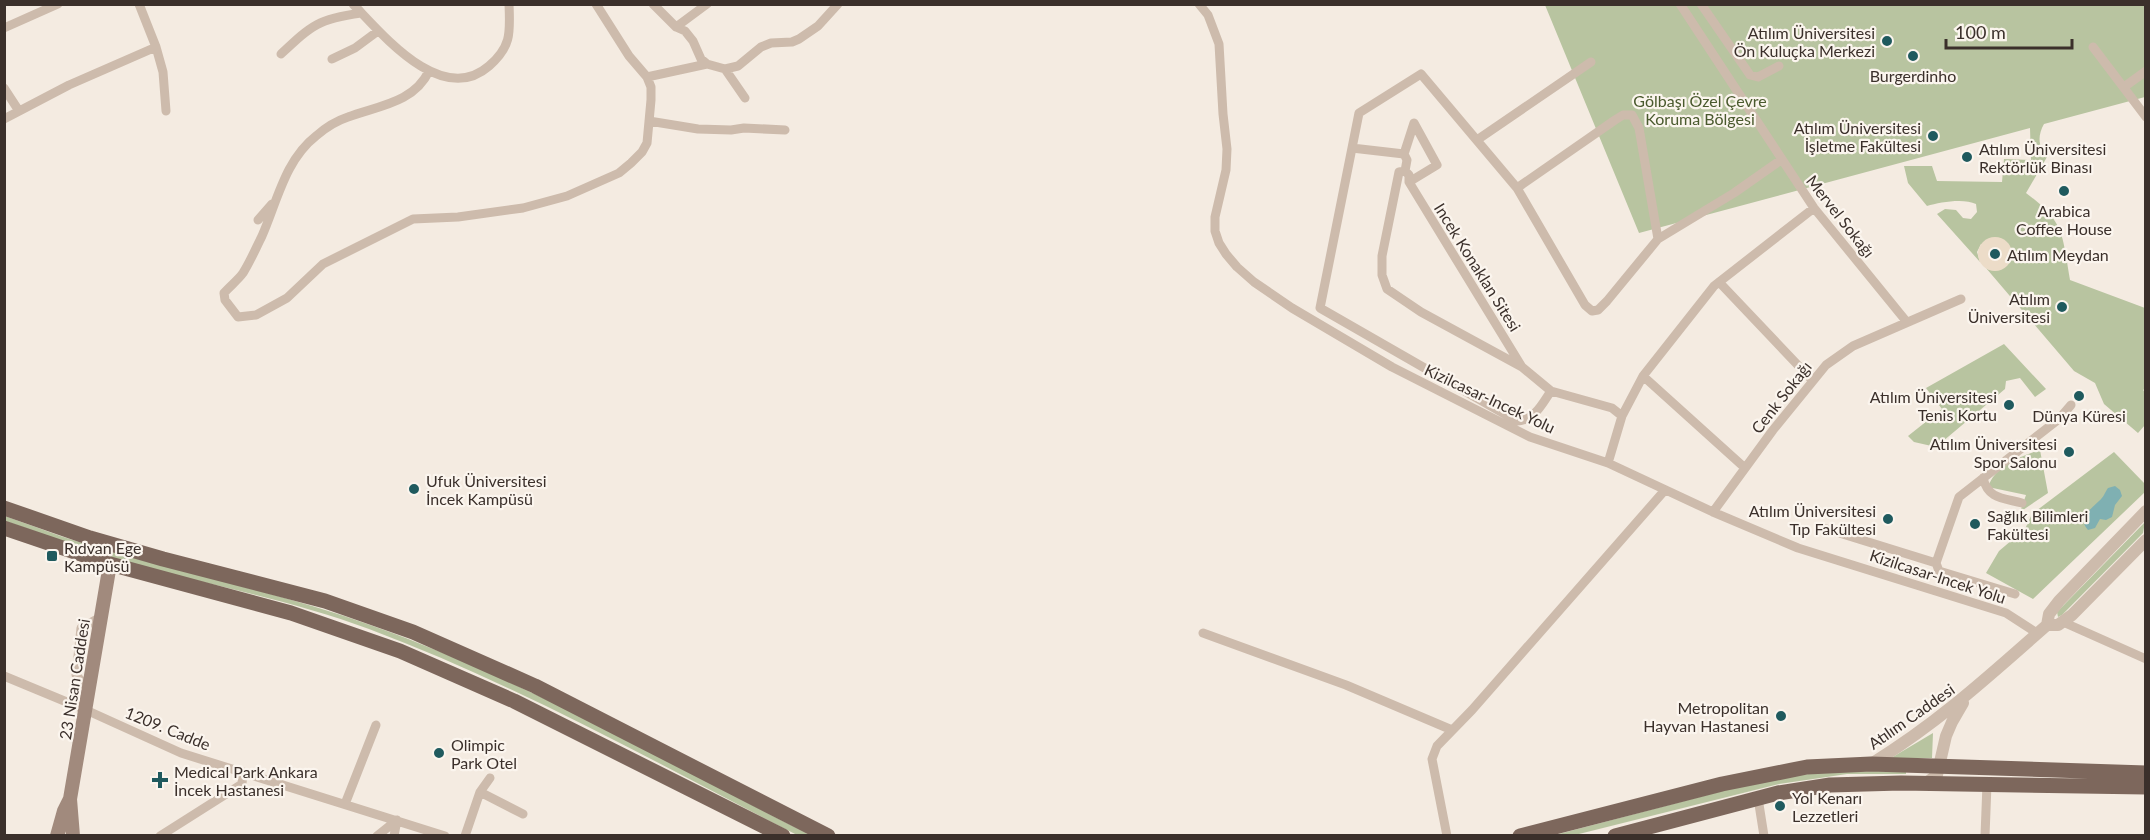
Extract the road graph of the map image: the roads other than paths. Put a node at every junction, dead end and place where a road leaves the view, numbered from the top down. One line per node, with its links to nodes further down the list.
1 (58, 4): 14 (street)
2 (139, 4): 16 (street)
3 (353, 4): 12 (street)
4 (509, 4): 24 (street)
5 (596, 4): 26 (street)
6 (653, 4): 13 (street)
7 (707, 4): 13 (street)
8 (838, 4): 23 (street)
9 (1199, 4): 56 (street, Kizilcasar-Incek Yolu)
10 (1680, 4): 39 (street, Mervel Sokağı)
11 (1701, 4): 22 (street)
12 (361, 12): 15 (street); 18 (street)
13 (676, 27): 21 (street)
14 (4, 28)
15 (378, 31): 19 (street); 24 (street)
16 (156, 47): 30 (street); 31 (street)
17 (2093, 47): 27 (street)
18 (280, 54)
19 (332, 59)
20 (1591, 62): 36 (street)
21 (707, 64): 23 (street); 26 (street)
22 (1779, 66)
23 (725, 69): 29 (street)
24 (429, 71): 43 (street)
25 (2145, 71): 27 (street)
26 (647, 77): 34 (street)
27 (2124, 87): 32 (street)
28 (4, 88): 30 (street)
29 (745, 98)
30 (19, 111): 33 (street)
31 (166, 111)
32 (2145, 117)
33 (4, 119)
34 (649, 121): 35 (street); 43 (street)
35 (784, 130)
36 (1477, 140): 37 (street); 42 (street)
37 (1352, 148): 38 (street); 53 (street)
38 (1404, 154): 40 (street); 41 (street)
39 (1781, 160): 44 (street, Mervel Sokağı); 46 (street)
40 (1405, 171): 41 (street, Incek Konaklan Sitesi); 50 (street)
41 (1409, 183): 50 (street, Incek Konaklan Sitesi)
42 (1517, 188): 46 (street); 46 (street)
43 (279, 195): 45 (street)
44 (1814, 208): 47 (street); 49 (street, Mervel Sokağı)
45 (258, 220)
46 (1658, 239)
47 (1719, 282): 51 (street); 52 (street)
48 (1960, 299): 49 (street, Cenk Sokağı)
49 (1906, 321): 52 (street, Cenk Sokağı)
50 (1522, 367): 53 (street)
51 (1643, 376): 55 (street); 57 (street)
52 (1812, 380): 57 (street, Cenk Sokağı)
53 (1551, 390): 55 (street)
54 (2071, 405): 58 (street)
55 (1622, 416): 56 (street)
56 (1608, 464): 59 (street, Kizilcasar-Incek Yolu)
57 (1745, 468): 63 (street, Cenk Sokağı)
58 (1983, 478): 60 (street); 67 (street)
59 (1665, 490): 63 (street, Kizilcasar-Incek Yolu); 78 (street)
60 (2022, 503)
61 (4, 508): 101 (main road)
62 (2145, 511): 71 (street)
63 (1713, 512): 71 (street, Kizilcasar-Incek Yolu)
64 (1820, 527): 67 (street)
65 (4, 528): 68 (main road)
66 (2143, 545): 70 (street)
67 (1936, 563): 69 (street)
68 (110, 564): 76 (main road, 23 Nisan Caddesi); 100 (main road)
69 (2015, 594)
70 (2063, 622): 71 (street); 73 (street)
71 (2042, 629): 75 (street, Atılım Caddesi)
72 (1203, 633): 78 (street)
73 (2145, 659)
74 (4, 676): 76 (street, 1209. Cadde)
75 (1969, 694): 79 (street, Atılım Caddesi); 80 (street, Atılım Caddesi)
76 (86, 710): 81 (street, 1209. Cadde); 89 (main road, 23 Nisan Caddesi)
77 (376, 725): 90 (street)
78 (1452, 730): 102 (street)
79 (1871, 764): 80 (main road); 103 (main road)
80 (1940, 765): 82 (main road); 84 (street, Atılım Caddesi)
81 (243, 772): 90 (street, 1209. Cadde); 95 (street)
82 (2145, 772)
83 (490, 778): 87 (street)
84 (1926, 783): 85 (main road); 88 (main road)
85 (1987, 784): 86 (main road); 106 (street)
86 (2145, 787)
87 (480, 792): 91 (street); 99 (street)
88 (1758, 798): 104 (main road); 105 (street)
89 (70, 799): 93 (main road, 23 Nisan Caddesi); 94 (main road, 23 Nisan Caddesi)
90 (345, 804): 92 (street, 1209. Cadde)
91 (523, 814)
92 (397, 820): 96 (street); 97 (street); 98 (street, 1209. Cadde)
93 (58, 836): 94 (main road)
94 (71, 836)
95 (160, 836)
96 (377, 836)
97 (394, 836)
98 (445, 836)
99 (465, 836)
100 (783, 836)
101 (828, 836)
102 (1447, 836)
103 (1520, 836)
104 (1615, 836)
105 (1764, 836)
106 (1985, 836)

